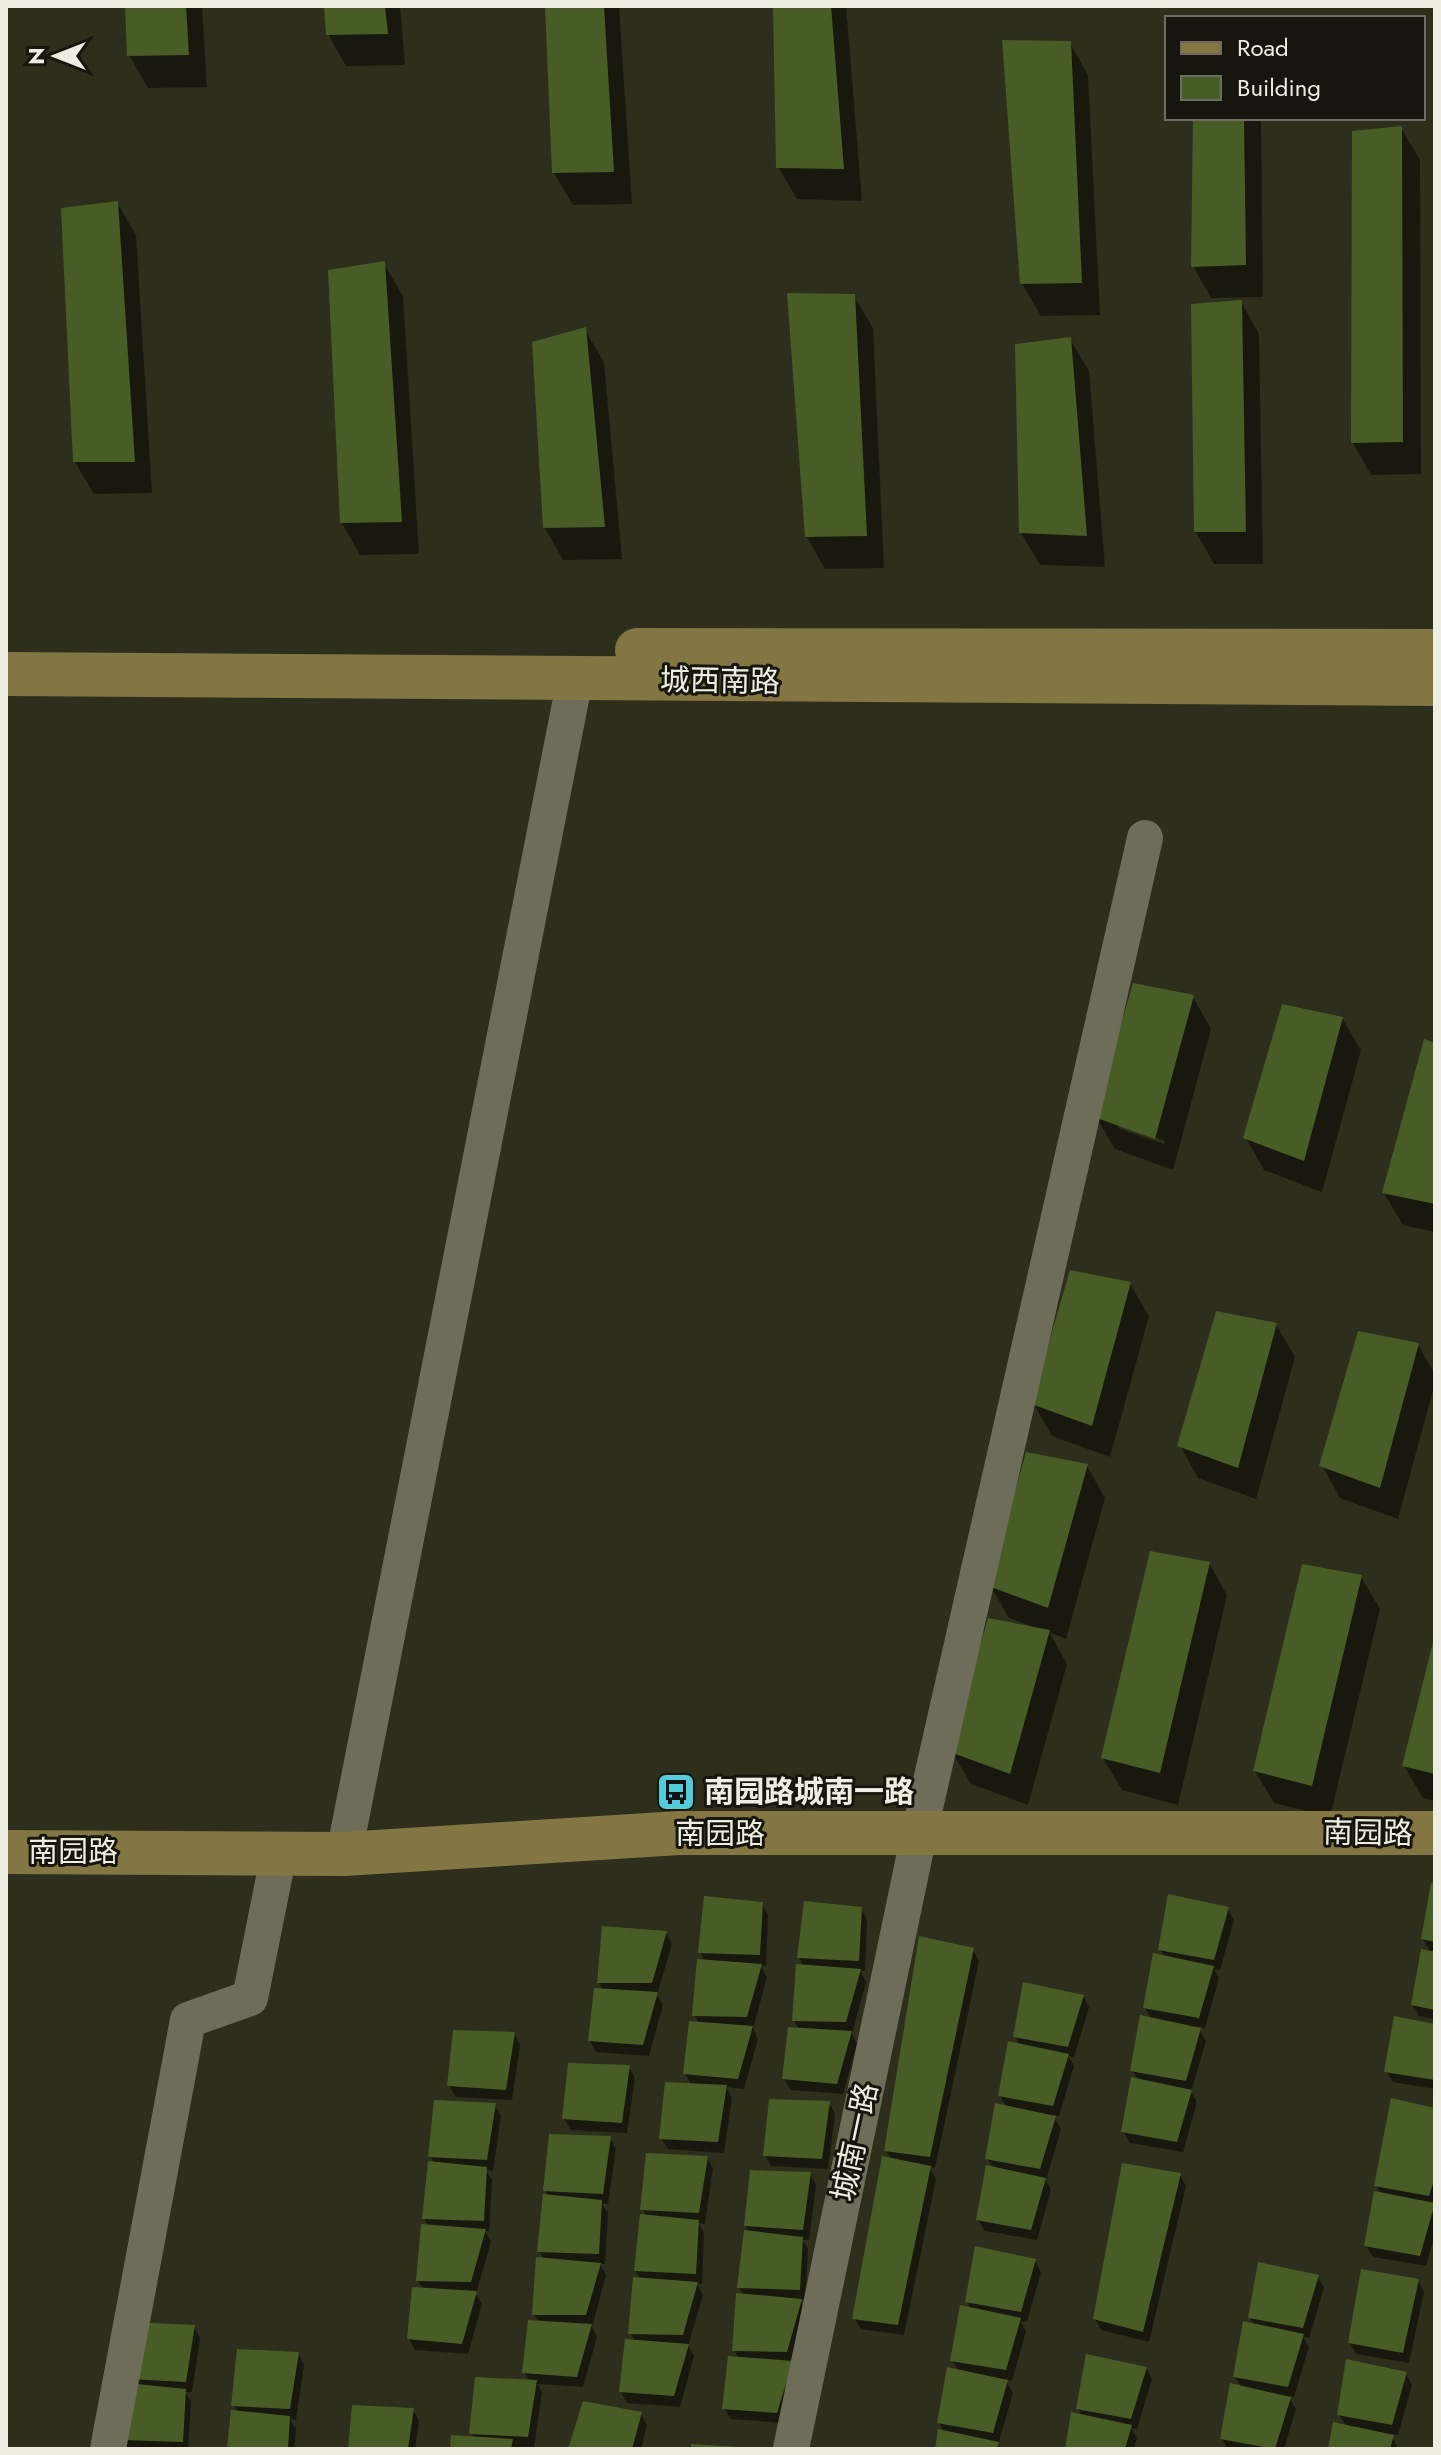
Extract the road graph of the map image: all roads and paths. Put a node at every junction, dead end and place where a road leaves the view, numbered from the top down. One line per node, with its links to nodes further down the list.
1 (6, 646): 2 (main road, 城西南路)
2 (1435, 651)
3 (6, 674): 4 (main road, 城西南路)
4 (575, 679): 5 (main road, 城西南路); 11 (street)
5 (1435, 684)
6 (1145, 838): 8 (street, 城南一路)
7 (1435, 1833): 8 (main road, 南园路)
8 (919, 1834): 11 (main road, 南园路); 13 (street, 城南一路)
9 (6, 1852): 10 (main road, 南园路)
10 (279, 1853): 11 (main road, 南园路); 12 (street)
11 (344, 1854)
12 (108, 2449)
13 (791, 2449)

